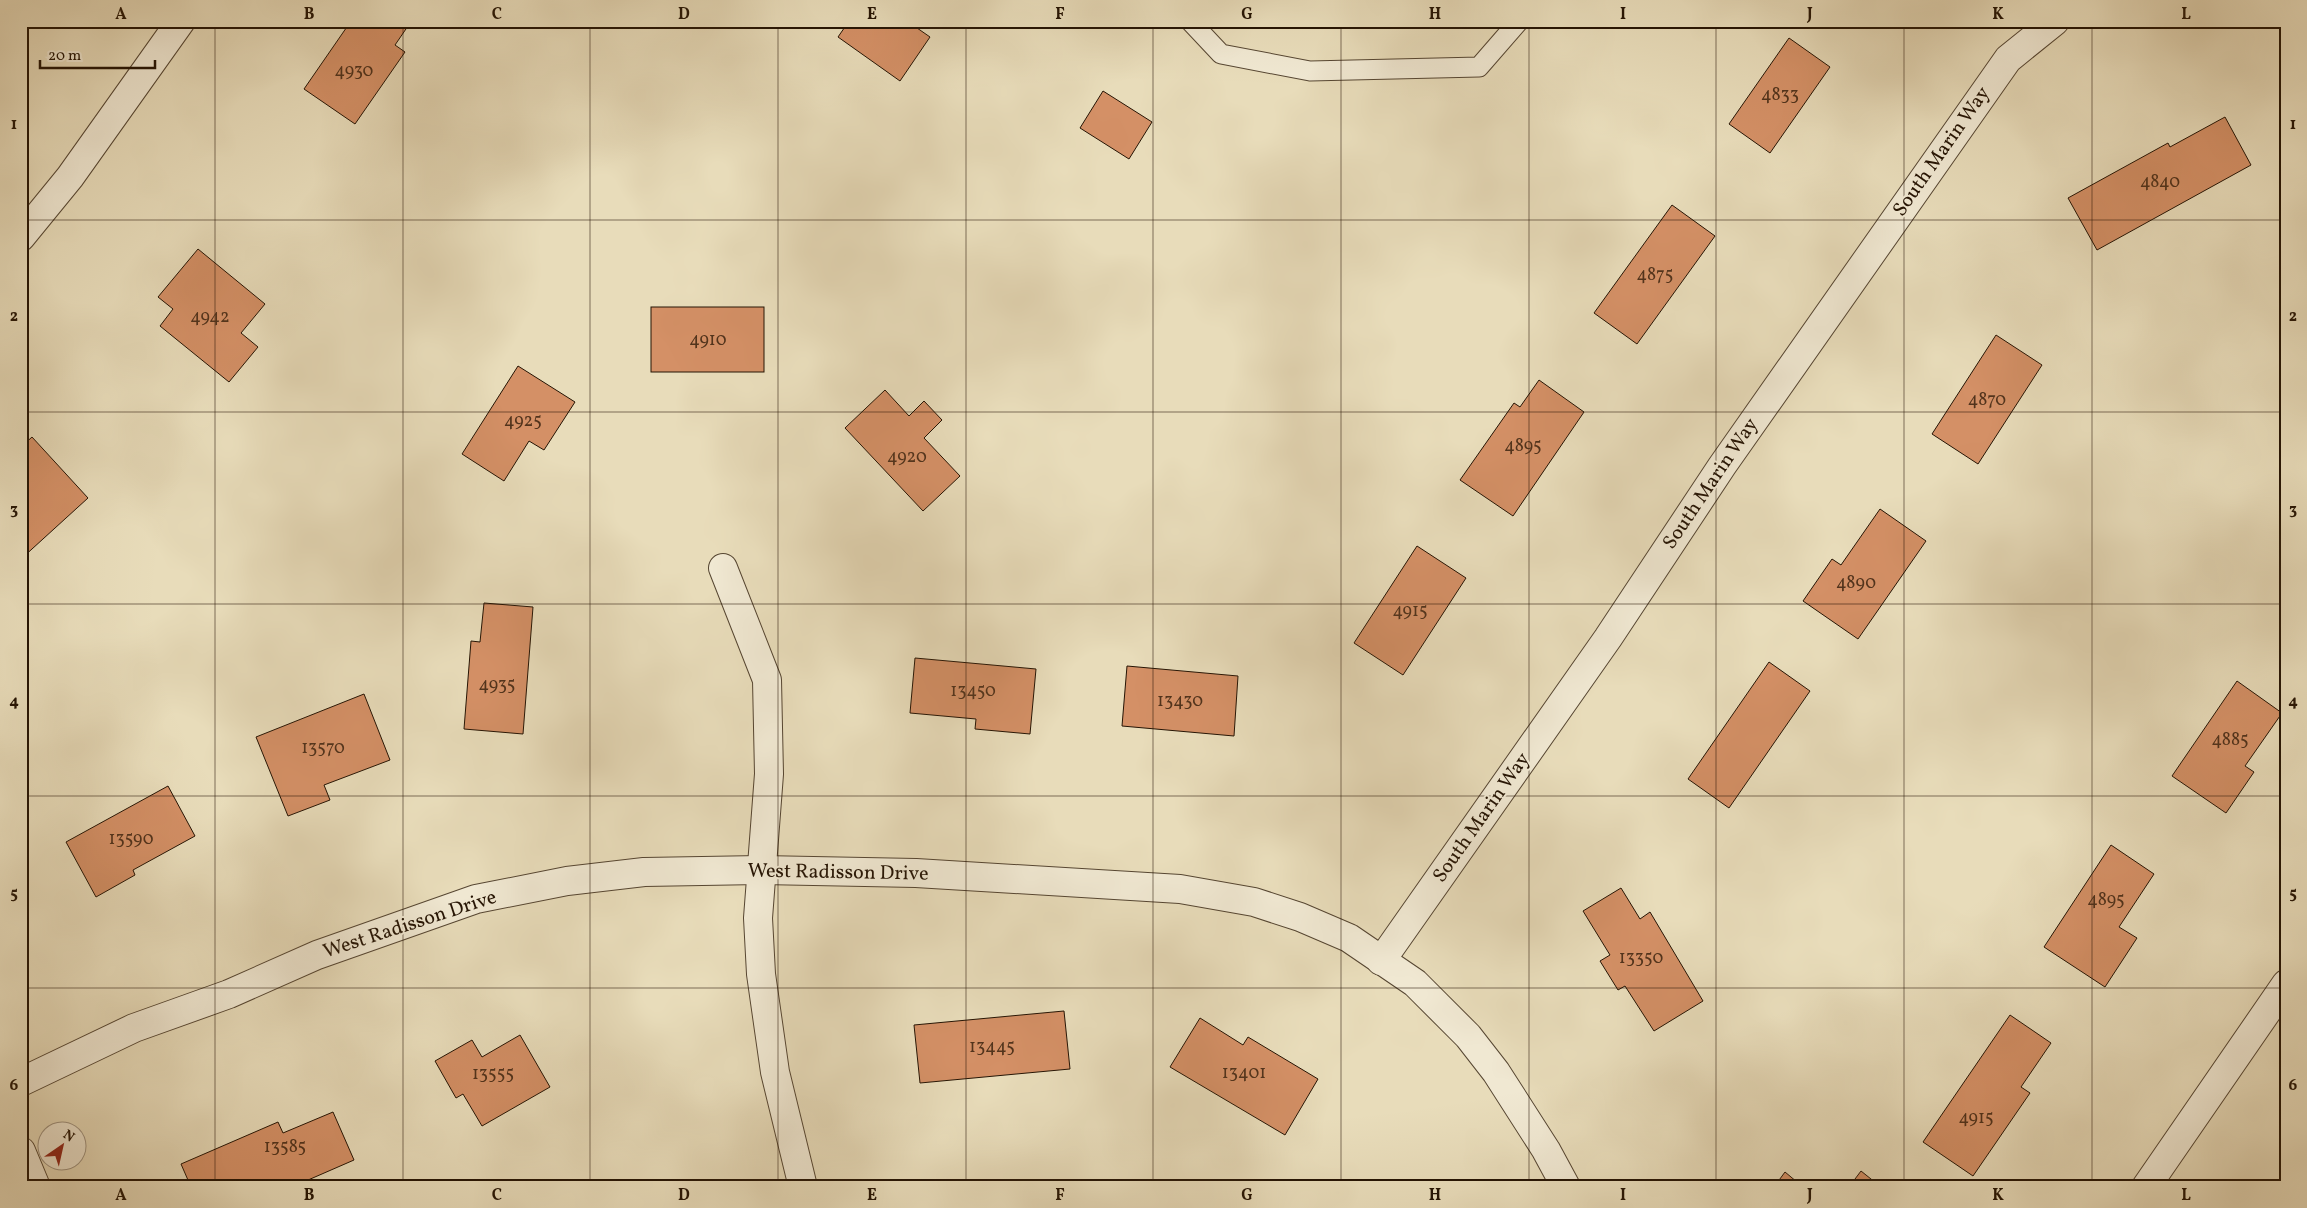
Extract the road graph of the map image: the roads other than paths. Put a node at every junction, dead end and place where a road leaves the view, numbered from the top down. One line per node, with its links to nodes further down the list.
1 (181, 21): 5 (street)
2 (1190, 21): 3 (lane)
3 (1519, 21)
4 (2055, 21): 8 (street, South Marin Way)
5 (21, 238)
6 (723, 568): 7 (street)
7 (760, 870): 8 (street, West Radisson Drive); 10 (street, West Radisson Drive); 13 (street)
8 (1382, 961): 14 (street, West Radisson Drive)
9 (2286, 984): 15 (street)
10 (21, 1082)
11 (21, 1152): 12 (street)
12 (36, 1187)
13 (803, 1187)
14 (1566, 1187)
15 (2146, 1187)

